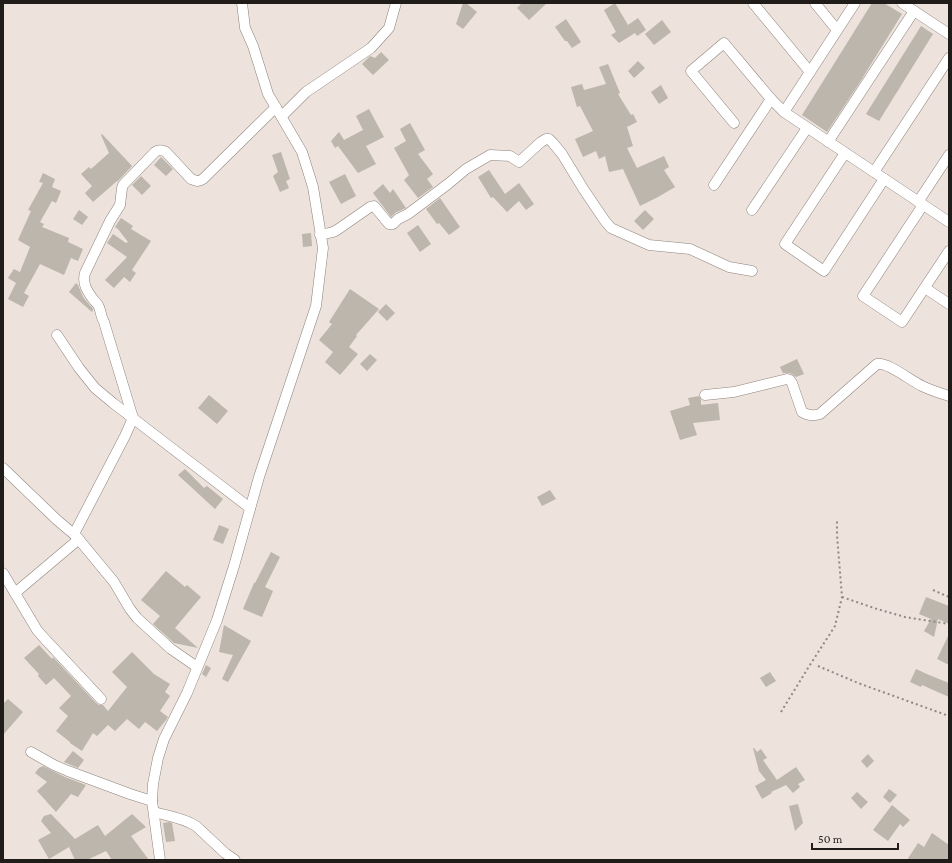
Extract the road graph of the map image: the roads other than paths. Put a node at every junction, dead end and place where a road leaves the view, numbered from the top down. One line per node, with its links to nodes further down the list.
1 (242, 3): 13 (street)
2 (396, 3): 15 (street)
3 (753, 3): 11 (street)
4 (815, 3): 8 (street)
5 (855, 3): 8 (street)
6 (902, 3): 7 (street)
7 (914, 11): 9 (street); 18 (street)
8 (837, 30): 11 (street)
9 (949, 34)
10 (949, 58): 21 (street)
11 (810, 72): 14 (street)
12 (771, 99): 14 (street); 16 (street); 23 (street)
13 (276, 107): 15 (street); 35 (street)
14 (784, 112): 17 (street)
15 (282, 116): 27 (street)
16 (734, 123)
17 (807, 128): 18 (street); 25 (street)
18 (828, 142): 19 (street)
19 (845, 153): 21 (street); 22 (street)
20 (949, 155): 24 (street)
21 (874, 172): 22 (street)
22 (884, 179): 24 (street)
23 (714, 184)
24 (921, 203): 26 (street); 30 (street)
25 (752, 210)
26 (949, 222)
27 (320, 235): 29 (street); 37 (street)
28 (949, 251): 30 (street)
29 (752, 271)
30 (925, 288): 31 (street)
31 (949, 304)
32 (57, 335): 35 (street)
33 (706, 395): 34 (street)
34 (949, 396)
35 (133, 418): 37 (street); 38 (street)
36 (4, 472): 38 (street)
37 (250, 508): 41 (street)
38 (76, 536): 40 (street); 41 (street)
39 (3, 573): 40 (street)
40 (15, 593): 42 (street)
41 (198, 667): 44 (street)
42 (101, 699)
43 (32, 752): 44 (street)
44 (152, 800): 45 (street)
45 (154, 812): 46 (street); 47 (street)
46 (160, 860)
47 (235, 860)

